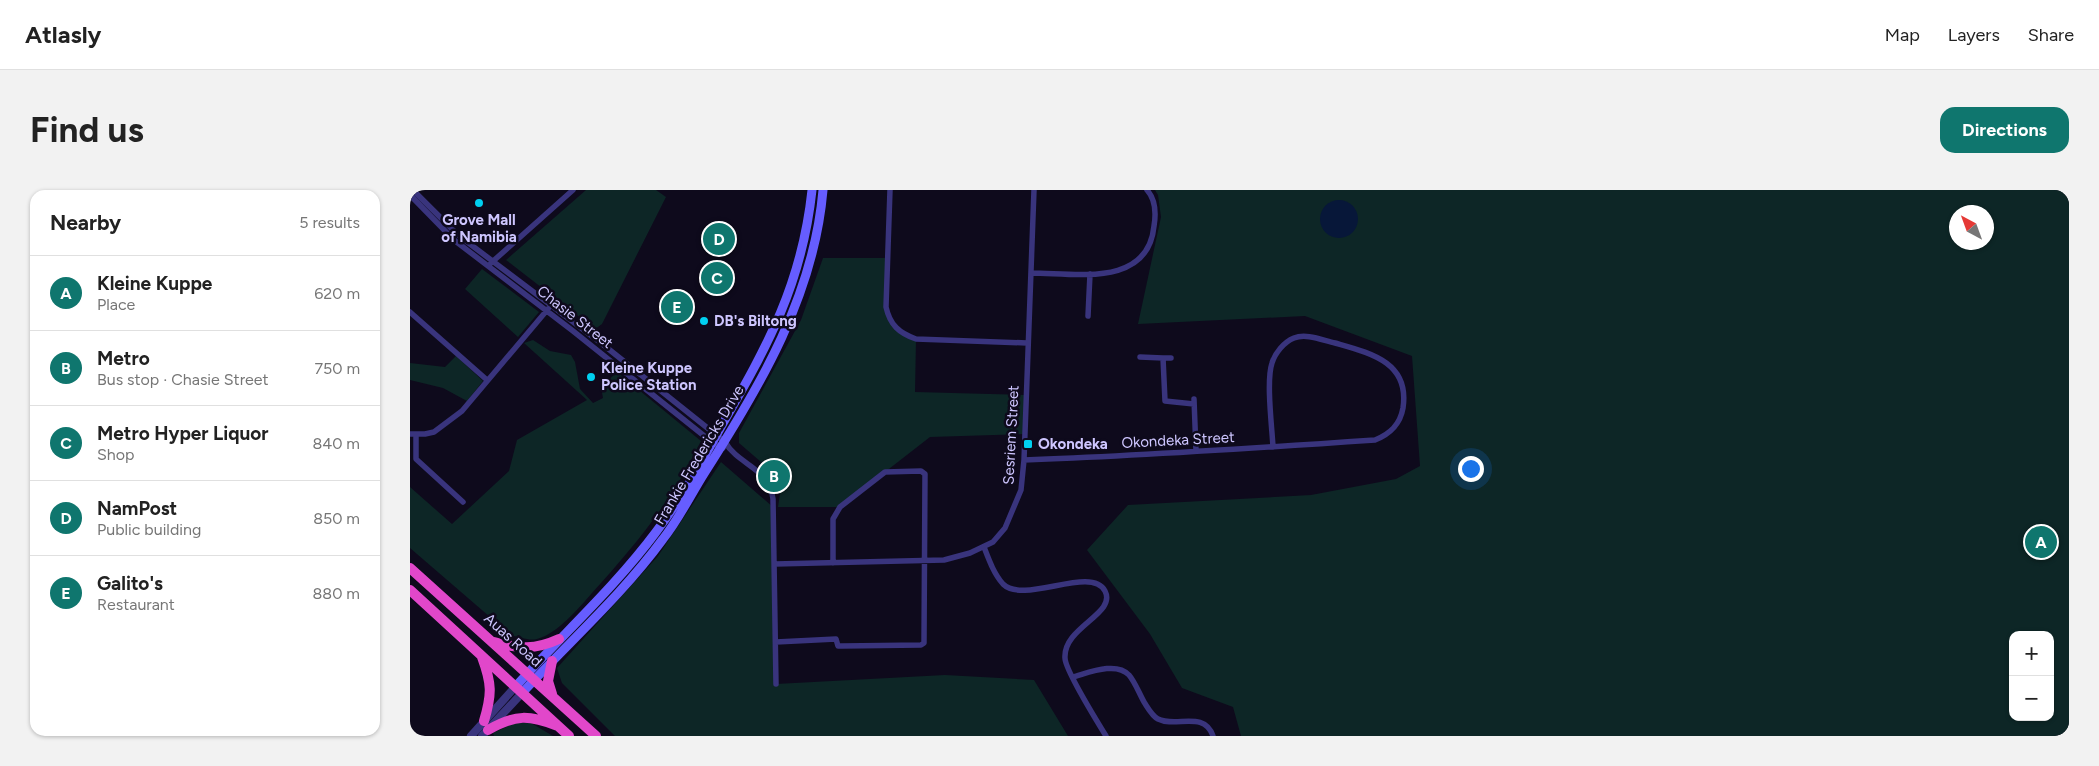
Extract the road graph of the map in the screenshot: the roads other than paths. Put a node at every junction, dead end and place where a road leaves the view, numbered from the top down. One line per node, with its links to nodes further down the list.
1 (574, 190): 8 (street)
2 (812, 190): 21 (main road, Frankie Fredericks Drive)
3 (823, 190): 22 (main road, Frankie Fredericks Drive)
4 (890, 190): 15 (street)
5 (1034, 190): 9 (street, Sesriem Street)
6 (1147, 190): 10 (street)
7 (412, 193): 8 (street, Chasie Street)
8 (491, 263): 11 (street, Chasie Street); 12 (street, Chasie Street)
9 (1031, 273): 10 (street); 15 (street, Sesriem Street)
10 (1090, 274): 14 (street)
11 (551, 305): 12 (street); 21 (street, Chasie Street)
12 (546, 310): 19 (street); 21 (street, Chasie Street)
13 (410, 312): 19 (street)
14 (1088, 316)
15 (1027, 343): 25 (street, Sesriem Street)
16 (1140, 357): 17 (street)
17 (1163, 358): 18 (street); 24 (street)
18 (1171, 358)
19 (487, 380): 20 (street)
20 (413, 434): 26 (street)
21 (715, 439): 22 (street, Chasie Street); 33 (main road, Frankie Fredericks Drive)
22 (725, 447): 30 (street, Chasie Street); 37 (main road, Frankie Fredericks Drive)
23 (1273, 447): 23 (street, Okondeka Street); 24 (street, Okondeka Street)
24 (1196, 451): 25 (street, Okondeka Street)
25 (1024, 460): 27 (street, Sesriem Street)
26 (463, 502)
27 (984, 547): 28 (street, Sesriem Street); 39 (street)
28 (926, 561): 29 (street, Sesriem Street); 29 (street); 35 (street)
29 (833, 563): 30 (street, Sesriem Street)
30 (775, 564): 35 (street, Chasie Street)
31 (410, 568): 34 (highway, Auas Road)
32 (410, 590): 36 (highway)
33 (559, 640): 34 (highway); 38 (main road, Frankie Fredericks Drive)
34 (491, 641): 38 (highway, Auas Road)
35 (776, 642): 40 (street, Chasie Street)
36 (481, 655): 41 (highway); 44 (highway)
37 (552, 661): 38 (main road, Frankie Fredericks Drive); 42 (highway)
38 (531, 677): 41 (main road, Frankie Fredericks Drive); 42 (highway, Auas Road)
39 (1073, 677): 48 (street); 49 (street)
40 (776, 684)
41 (519, 689): 43 (highway); 44 (street)
42 (552, 695): 47 (highway, Auas Road)
43 (561, 728): 44 (highway); 46 (highway)
44 (485, 729): 45 (street)
45 (471, 736)
46 (569, 736)
47 (596, 736)
48 (1106, 736)
49 (1213, 736)

